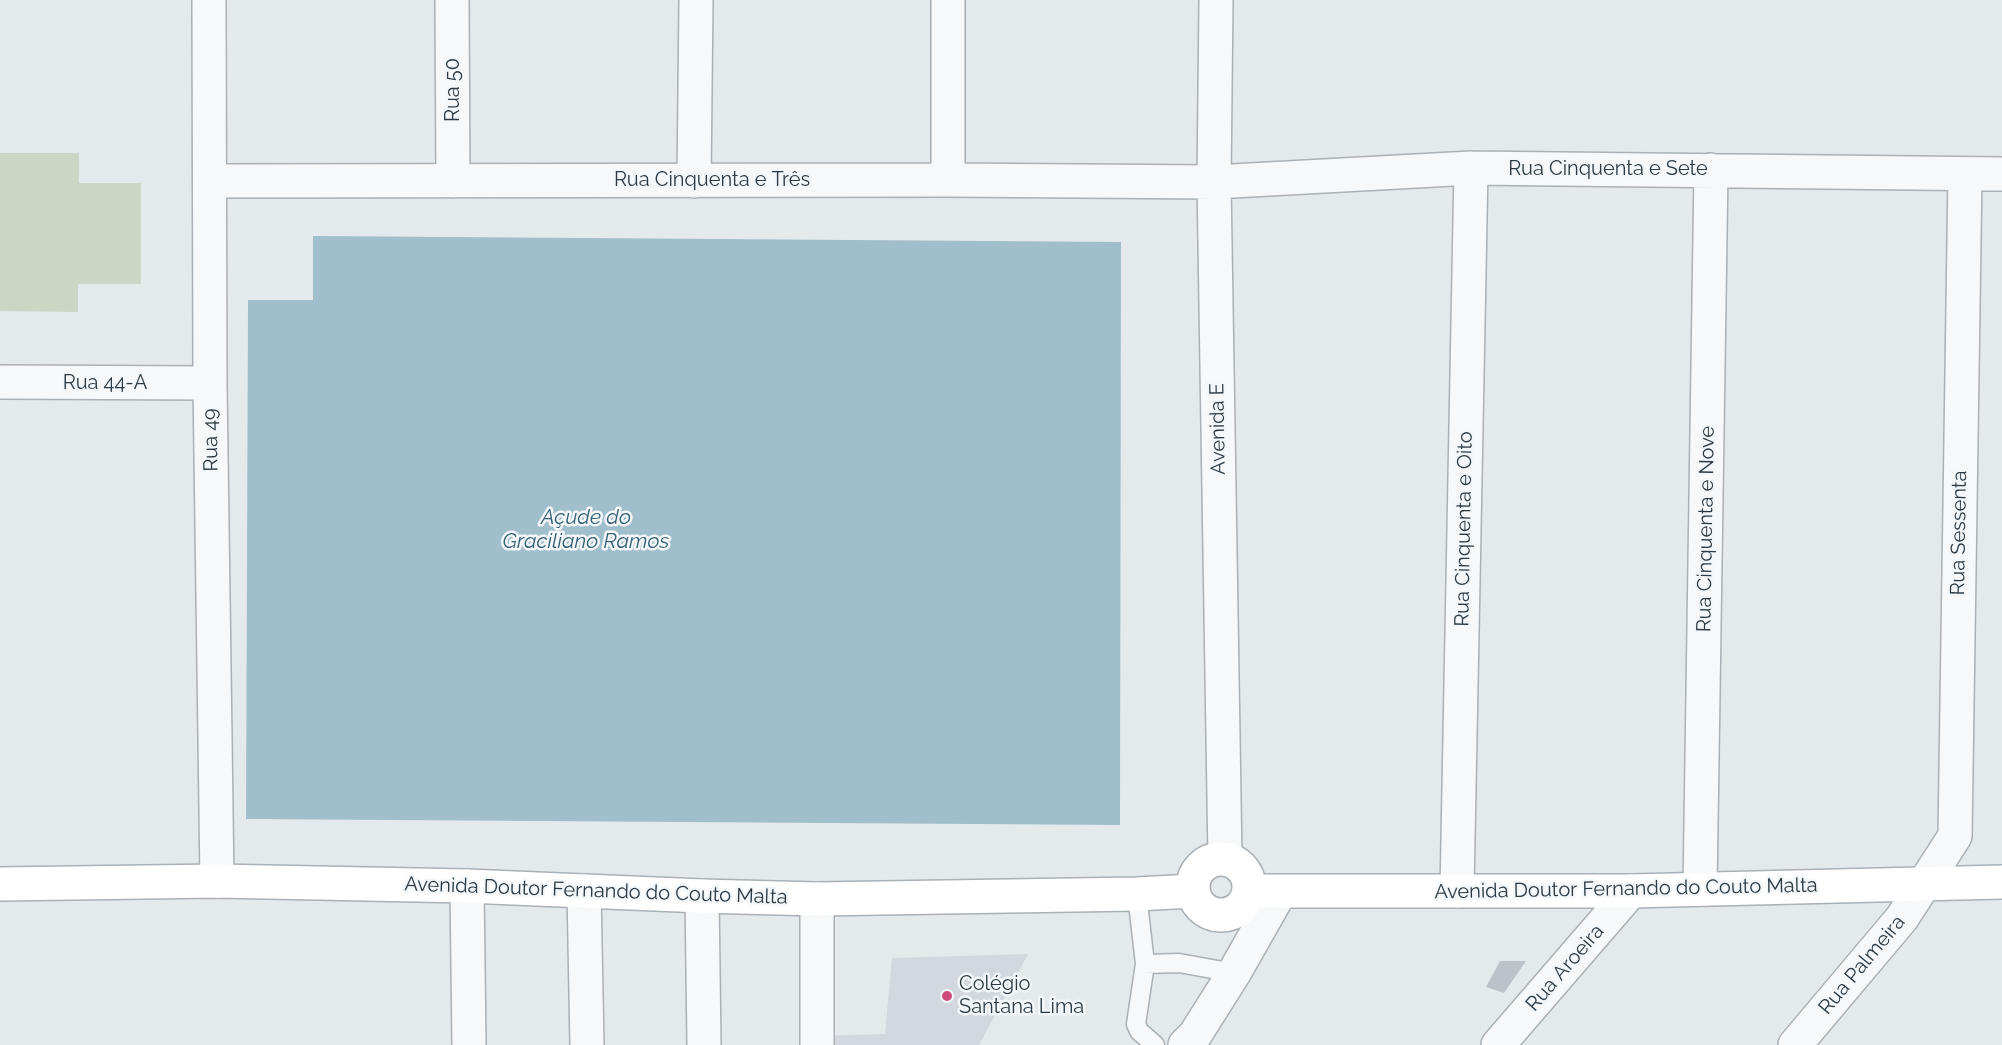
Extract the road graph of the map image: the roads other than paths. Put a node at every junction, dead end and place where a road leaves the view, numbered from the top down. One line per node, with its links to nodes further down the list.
1 (209, 0): 11 (street, Rua 49)
2 (453, 0): 12 (street, Rua 50)
3 (696, 0): 13 (street)
4 (948, 0): 10 (street)
5 (1216, 0): 14 (street, Avenida E)
6 (1471, 168): 7 (street, Rua Cinquenta e Sete); 14 (street, Rua Cinquenta e Sete); 26 (street, Rua Cinquenta e Oito)
7 (1712, 170): 8 (street, Rua Cinquenta e Sete); 23 (street, Rua Cinquenta e Nove)
8 (1965, 174): 9 (street, Rua Cinquenta e Sete); 20 (street, Rua Sessenta)
9 (2002, 174)
10 (948, 180): 13 (street, Rua Cinquenta e Três); 14 (street, Rua Cinquenta e Três)
11 (210, 181): 12 (street, Rua Cinquenta e Três); 16 (street, Rua 49)
12 (453, 181): 13 (street, Rua Cinquenta e Três)
13 (694, 181)
14 (1214, 182): 17 (street, Avenida E)
15 (0, 382): 16 (street, Rua 44-A)
16 (210, 384): 18 (street, Rua 49)
17 (1225, 859): 25 (street); 28 (street)
18 (217, 881): 21 (street, Avenida Doutor Fernando do Couto Malta); 22 (street, Avenida Doutor Fernando do Couto Malta)
19 (2002, 882): 20 (street, Avenida Doutor Fernando do Couto Malta)
20 (1925, 883): 23 (street, Avenida Doutor Fernando do Couto Malta); 41 (street, Rua Palmeira)
21 (0, 884)
22 (467, 886): 24 (street, Avenida Doutor Fernando do Couto Malta); 34 (street)
23 (1700, 889): 27 (street, Avenida Doutor Fernando do Couto Malta)
24 (584, 891): 30 (street, Avenida Doutor Fernando do Couto Malta); 35 (street)
25 (1192, 891): 28 (street); 29 (street, Avenida Doutor Fernando do Couto Malta)
26 (1457, 891): 27 (street, Avenida Doutor Fernando do Couto Malta); 28 (street, Avenida Doutor Fernando do Couto Malta)
27 (1631, 891): 40 (street, Rua Aroeira)
28 (1265, 892): 33 (street)
29 (1137, 894): 31 (street, Avenida Doutor Fernando do Couto Malta); 32 (lane)
30 (702, 896): 31 (street, Avenida Doutor Fernando do Couto Malta); 36 (street)
31 (817, 899): 37 (street)
32 (1145, 964): 33 (lane); 38 (lane)
33 (1234, 973): 39 (street)
34 (469, 1045)
35 (587, 1045)
36 (704, 1045)
37 (818, 1045)
38 (1155, 1045)
39 (1185, 1045)
40 (1498, 1045)
41 (1795, 1045)

